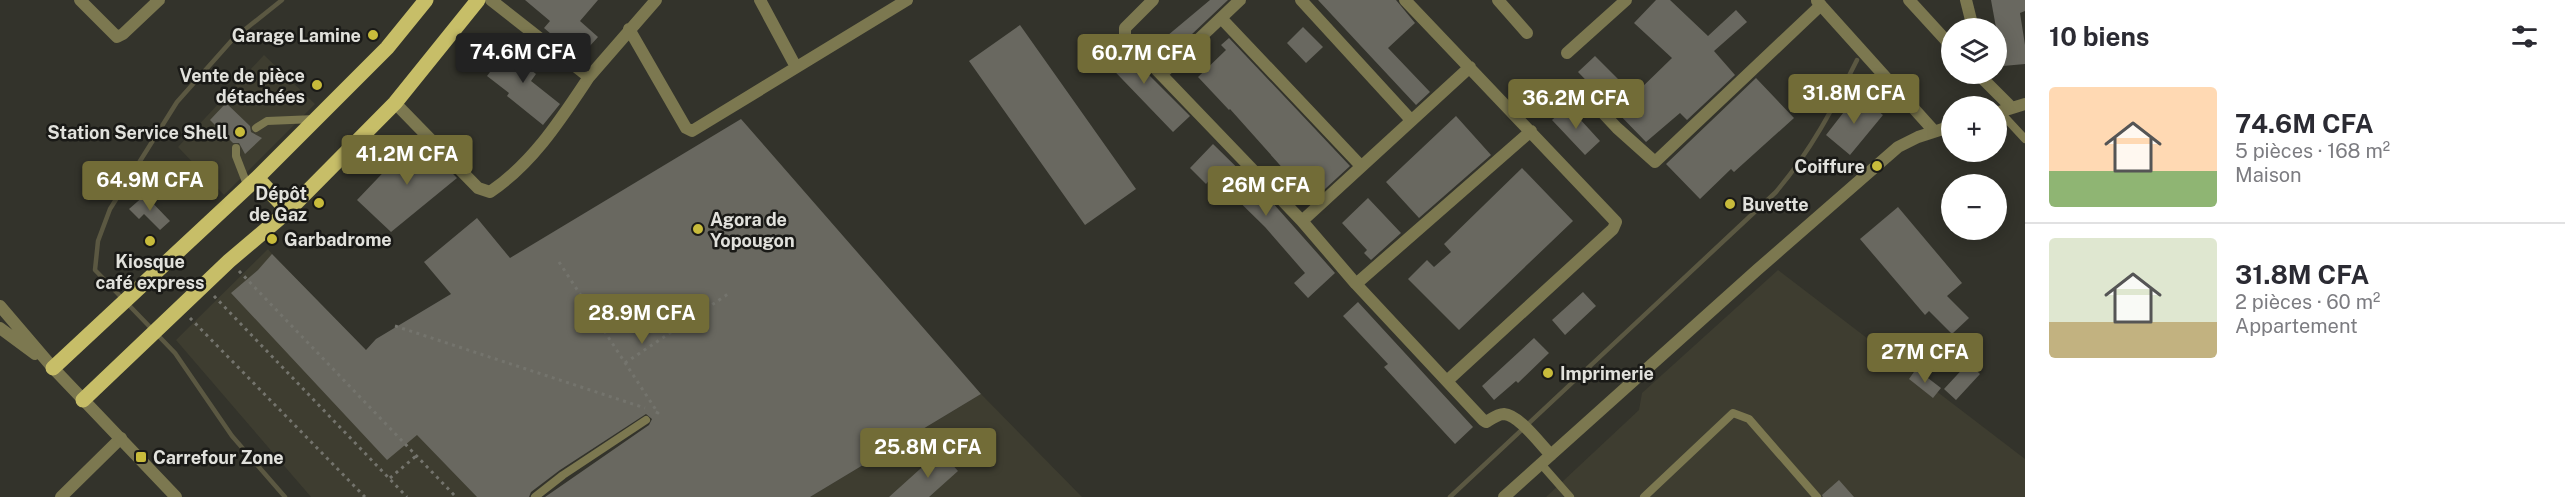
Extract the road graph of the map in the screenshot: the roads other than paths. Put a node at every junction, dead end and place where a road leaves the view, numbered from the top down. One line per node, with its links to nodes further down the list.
1 (80, 0): 2 (street)
2 (159, 0)
3 (426, 0): 34 (main road)
4 (478, 0): 30 (main road)
5 (490, 0): 27 (street)
6 (656, 0): 20 (street)
7 (760, 0): 24 (street)
8 (1153, 0): 26 (street)
9 (1240, 0): 18 (street)
10 (1301, 0): 35 (street)
11 (1405, 0): 25 (street)
12 (1498, 0): 21 (street)
13 (1626, 0): 23 (street)
14 (1909, 0): 22 (street)
15 (1966, 0): 19 (street)
16 (902, 1): 24 (street)
17 (1819, 3): 29 (street); 40 (street)
18 (1221, 18): 26 (street); 43 (street)
19 (1970, 18)
20 (629, 29): 24 (street); 27 (street)
21 (1527, 33)
22 (1941, 35)
23 (1567, 53)
24 (796, 67)
25 (1470, 67): 35 (street); 39 (street)
26 (1162, 74): 46 (street)
27 (590, 77): 30 (street)
28 (1988, 84): 32 (street)
29 (1588, 97)
30 (395, 103): 45 (main road)
31 (2025, 104): 32 (street)
32 (2012, 108): 33 (street)
33 (2007, 109)
34 (316, 119): 37 (lane); 44 (main road)
35 (1412, 120): 43 (street)
36 (2007, 121): 41 (lane)
37 (256, 128)
38 (1941, 129): 40 (street)
39 (1531, 131): 47 (street); 51 (street)
40 (1934, 131): 55 (street)
41 (2025, 139)
42 (236, 148): 44 (lane)
43 (1361, 166): 46 (street)
44 (252, 183): 45 (main road); 50 (main road)
45 (288, 211): 52 (main road)
46 (1302, 221): 47 (street)
47 (1356, 284): 51 (street)
48 (0, 306): 50 (street)
49 (0, 328): 50 (street)
50 (53, 368): 52 (street)
51 (1448, 381): 55 (street)
52 (83, 400): 54 (street)
53 (646, 420): 59 (lane)
54 (121, 438): 57 (street); 58 (street)
55 (1551, 455): 56 (street)
56 (1541, 464): 60 (street); 61 (lane)
57 (61, 497)
58 (176, 497)
59 (536, 497)
60 (1504, 497)
61 (1570, 497)
62 (1644, 497): 63 (lane)
63 (1817, 497)

